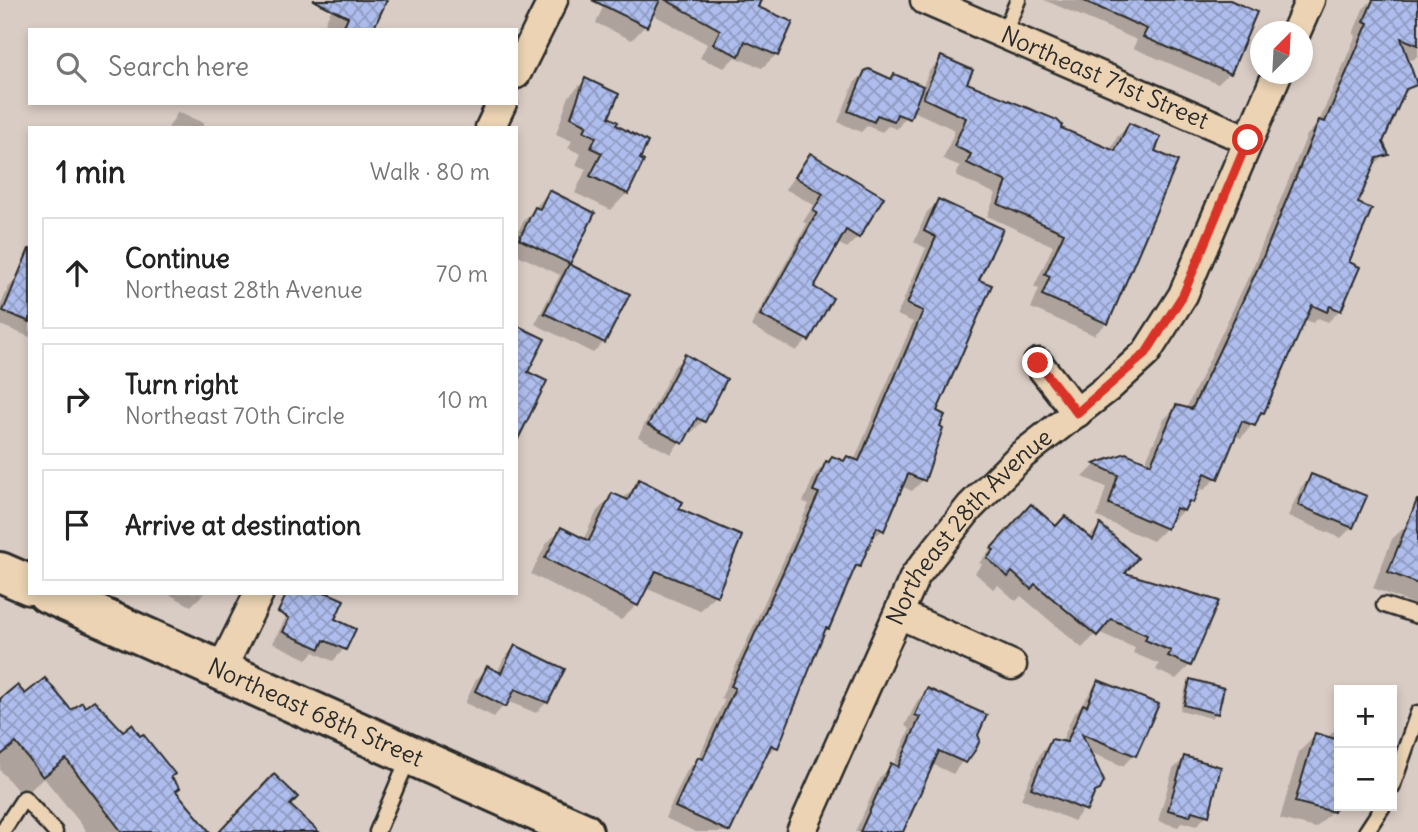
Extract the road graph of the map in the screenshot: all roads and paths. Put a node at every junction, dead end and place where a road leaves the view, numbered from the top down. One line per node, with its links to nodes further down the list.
1 (553, 0): 7 (street)
2 (925, 0): 6 (street, Northeast 71st Street)
3 (1018, 0): 6 (lane)
4 (1310, 0): 5 (street)
5 (1301, 21)
6 (1004, 33): 11 (street, Northeast 71st Street)
7 (518, 70)
8 (1273, 84): 11 (street, Northeast 28th Avenue)
9 (501, 105): 10 (street)
10 (491, 126)
11 (1248, 140): 13 (street, Northeast 28th Avenue)
12 (1038, 363): 13 (street)
13 (1077, 413): 19 (street, Northeast 28th Avenue)
14 (0, 572): 15 (street)
15 (28, 584)
16 (52, 595): 22 (street, Northeast 68th Street)
17 (259, 595): 22 (street)
18 (1384, 606): 20 (lane)
19 (899, 614): 21 (street); 31 (street, Northeast 28th Avenue)
20 (1418, 616)
21 (1012, 665)
22 (221, 670): 24 (street, Northeast 68th Street)
23 (1418, 713): 25 (lane)
24 (410, 756): 29 (lane); 30 (street, Northeast 68th Street)
25 (1397, 773)
26 (1380, 811): 32 (lane)
27 (2, 832): 28 (lane)
28 (55, 832)
29 (377, 832)
30 (583, 832)
31 (801, 832)
32 (1366, 832)

